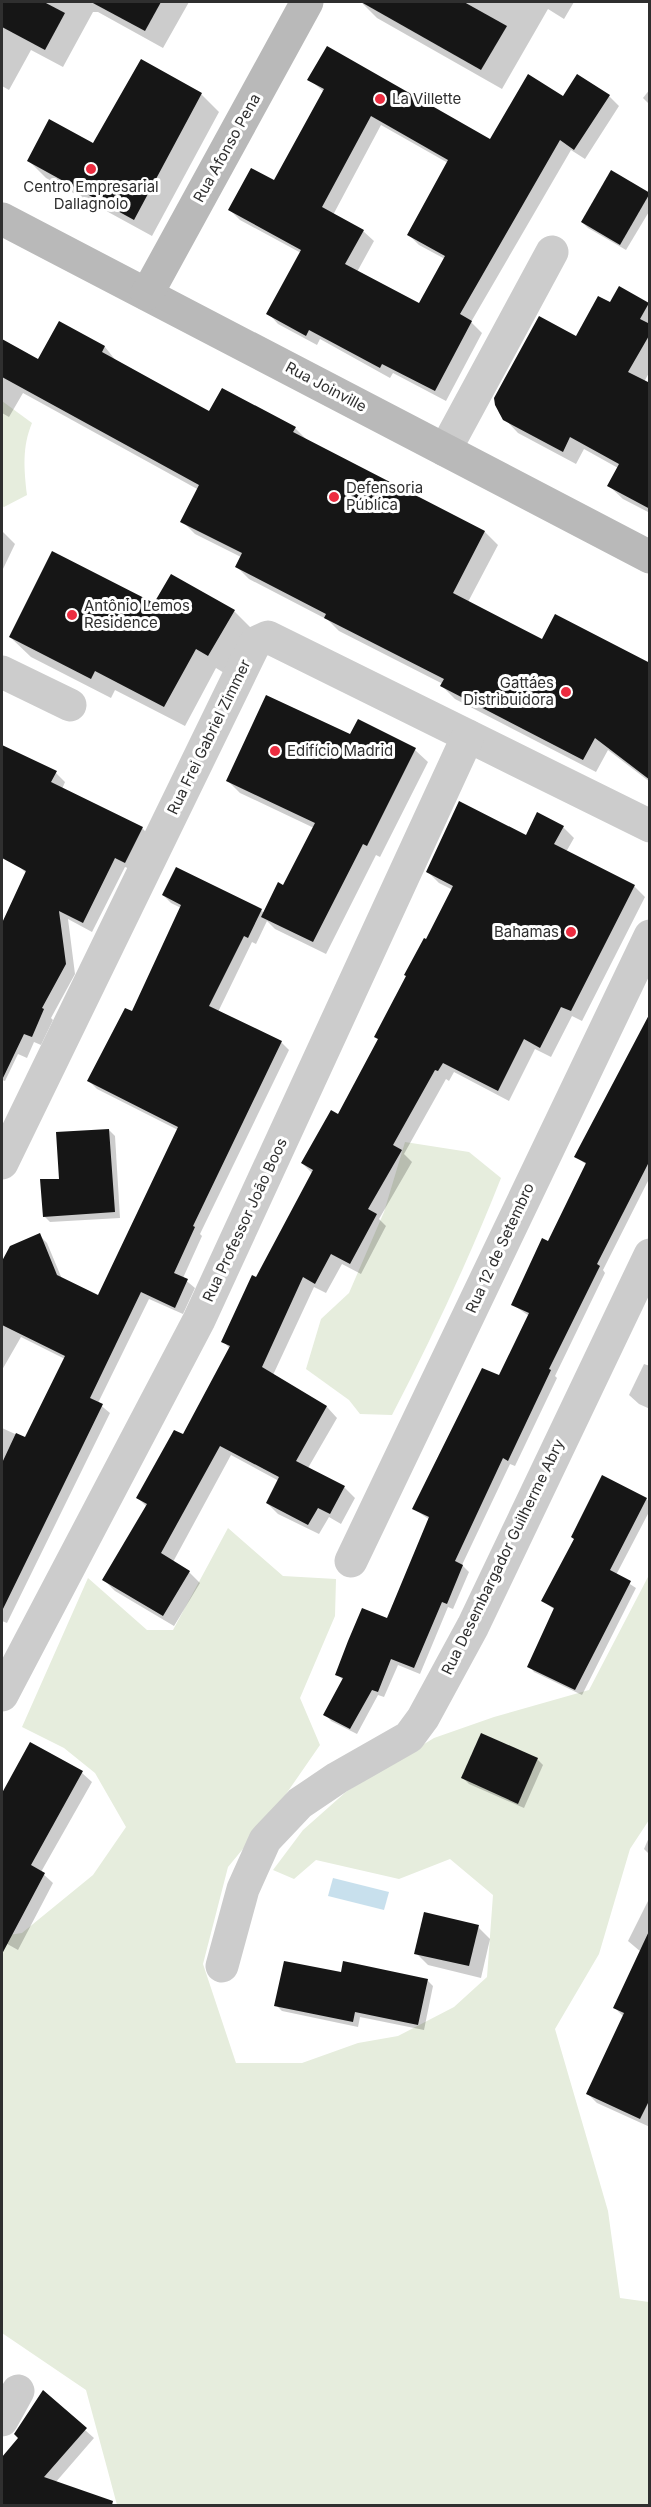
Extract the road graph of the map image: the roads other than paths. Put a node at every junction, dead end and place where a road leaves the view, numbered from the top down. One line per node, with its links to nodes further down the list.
1 (307, 2): 4 (main road, Rua Afonso Pena)
2 (2, 219): 4 (main road, Rua Joinville)
3 (552, 252): 5 (street)
4 (147, 294): 5 (main road, Rua Joinville)
5 (445, 450): 6 (main road, Rua Joinville)
6 (650, 557)
7 (2, 672): 8 (street)
8 (70, 705)
9 (468, 736): 10 (street, Rua Frei Gabriel Zimmer); 12 (street, Rua Frei Gabriel Zimmer); 15 (street, Rua Professor João Boos)
10 (650, 826)
11 (650, 936): 14 (street, Rua 12 de Setembro)
12 (2, 1163)
13 (650, 1255): 16 (street, Rua Desembargador Guilherme Abry)
14 (351, 1561)
15 (2, 1695)
16 (222, 1966)
17 (18, 2391): 18 (street)
18 (2, 2420)

